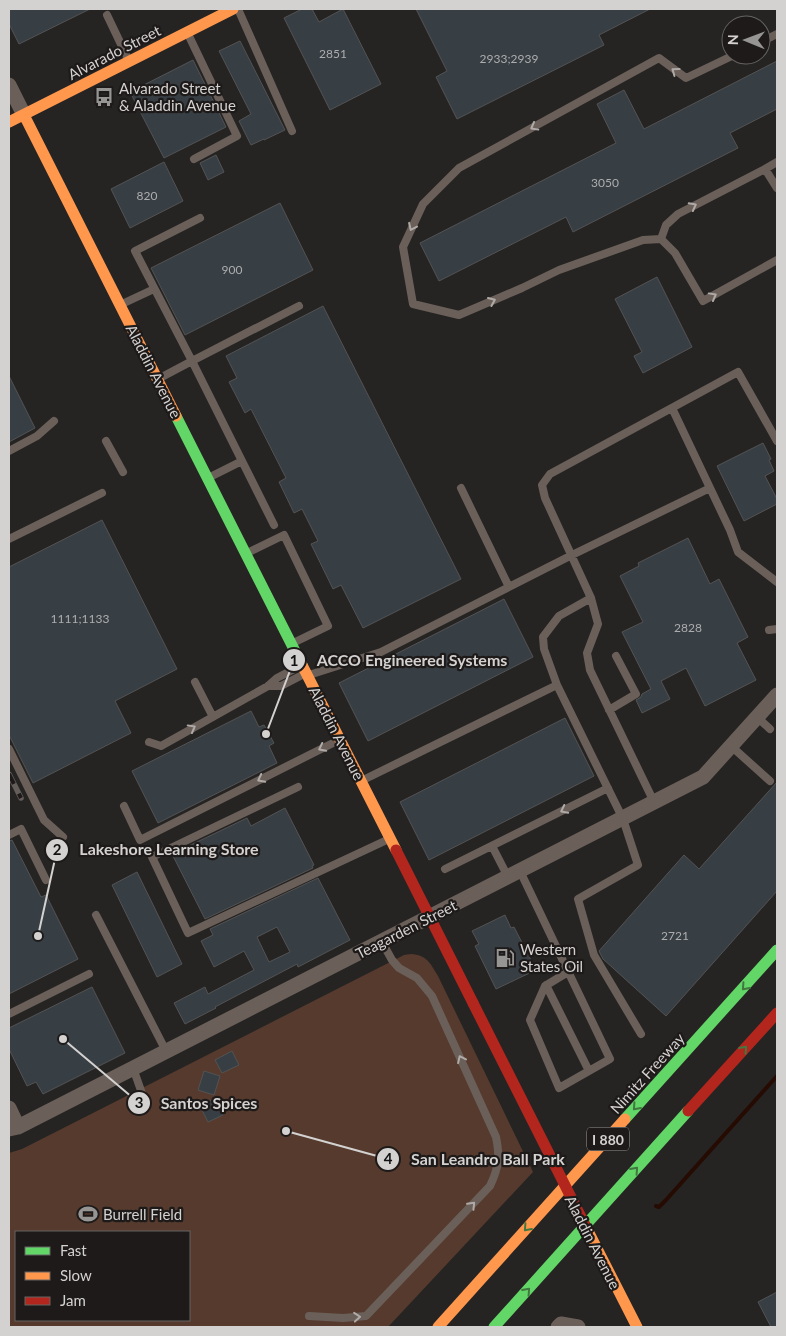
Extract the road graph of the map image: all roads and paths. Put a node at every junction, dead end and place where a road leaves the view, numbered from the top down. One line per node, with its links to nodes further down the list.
1 (233, 9): 3 (main road, Alvarado Street); 9 (lane)
2 (107, 15): 4 (lane)
3 (187, 32): 4 (main road, Alvarado Street); 10 (lane)
4 (129, 61): 7 (main road, Alvarado Street)
5 (721, 61): 15 (lane, one-way to 15)
6 (9, 85): 7 (street, Aladdin Avenue)
7 (24, 115): 8 (main road, Alvarado Street); 18 (main road, Aladdin Avenue)
8 (9, 122)
9 (292, 131)
10 (194, 159)
11 (777, 162): 12 (lane)
12 (765, 169): 13 (lane); 15 (lane, one-way to 12)
13 (777, 188)
14 (200, 218): 17 (lane)
15 (661, 239): 16 (lane, one-way to 16)
16 (777, 260)
17 (154, 289): 18 (lane); 20 (lane)
18 (120, 305): 21 (main road, Aladdin Avenue)
19 (299, 306): 20 (lane)
20 (192, 361): 21 (lane); 27 (lane)
21 (158, 379): 29 (main road, Aladdin Avenue)
22 (672, 408): 25 (lane); 31 (lane); 36 (lane)
23 (54, 421): 26 (lane)
24 (106, 441): 28 (lane)
25 (777, 441)
26 (9, 451)
27 (242, 461): 29 (lane); 33 (lane)
28 (123, 472)
29 (208, 478): 35 (main road, Aladdin Avenue)
30 (461, 488): 38 (lane)
31 (710, 488): 36 (lane); 37 (lane)
32 (102, 493): 34 (lane)
33 (274, 525)
34 (9, 539)
35 (246, 554): 40 (main road, Aladdin Avenue); 40 (lane)
36 (572, 554): 38 (lane); 39 (lane)
37 (777, 582)
38 (509, 587): 42 (lane)
39 (591, 598): 44 (lane); 46 (lane)
40 (291, 644): 42 (main road, Aladdin Avenue)
41 (616, 656): 46 (lane)
42 (305, 671): 47 (lane); 50 (main road, Aladdin Avenue)
43 (195, 682): 47 (lane)
44 (557, 685): 54 (lane); 57 (lane)
45 (777, 695): 48 (street, Teagarden Street)
46 (609, 710): 58 (lane)
47 (213, 717): 51 (lane, one-way to 47)
48 (757, 717): 49 (lane); 52 (street, Teagarden Street)
49 (770, 729)
50 (340, 739): 54 (main road, Aladdin Avenue); 59 (lane, one-way to 59)
51 (149, 742)
52 (731, 746): 55 (lane); 58 (street, Teagarden Street)
53 (9, 749): 62 (lane)
54 (361, 780): 63 (main road, Aladdin Avenue)
55 (770, 782)
56 (298, 787): 63 (lane)
57 (608, 788): 60 (lane); 64 (lane, one-way to 64)
58 (654, 802): 60 (street, Teagarden Street)
59 (124, 806)
60 (623, 819): 66 (street, Teagarden Street); 77 (lane)
61 (9, 835): 67 (lane)
62 (63, 837)
63 (391, 838): 69 (main road, Aladdin Avenue)
64 (492, 846): 65 (lane); 66 (lane)
65 (445, 869)
66 (514, 874): 69 (street, Teagarden Street); 72 (lane)
67 (46, 880)
68 (96, 916): 78 (lane)
69 (430, 917): 70 (street, Teagarden Street); 89 (main road, Aladdin Avenue, bridge)
70 (382, 942): 78 (street, Teagarden Street); 84 (lane, one-way to 70)
71 (777, 950): 85 (main road, Nimitz Freeway / I 880, one-way to 85)
72 (568, 972): 74 (lane); 80 (lane)
73 (89, 974): 76 (lane)
74 (546, 985): 80 (lane); 80 (lane)
75 (777, 1013): 86 (main road, I 880, one-way to 75)
76 (9, 1014)
77 (641, 1034)
78 (166, 1052): 79 (street, Teagarden Street)
79 (133, 1068): 81 (lane); 83 (street, Teagarden Street)
80 (589, 1071)
81 (144, 1099)
82 (9, 1108): 83 (street)
83 (14, 1128)
84 (309, 1316)
85 (438, 1327)
86 (494, 1327)
87 (558, 1327): 88 (street)
88 (578, 1327)
89 (637, 1327)

